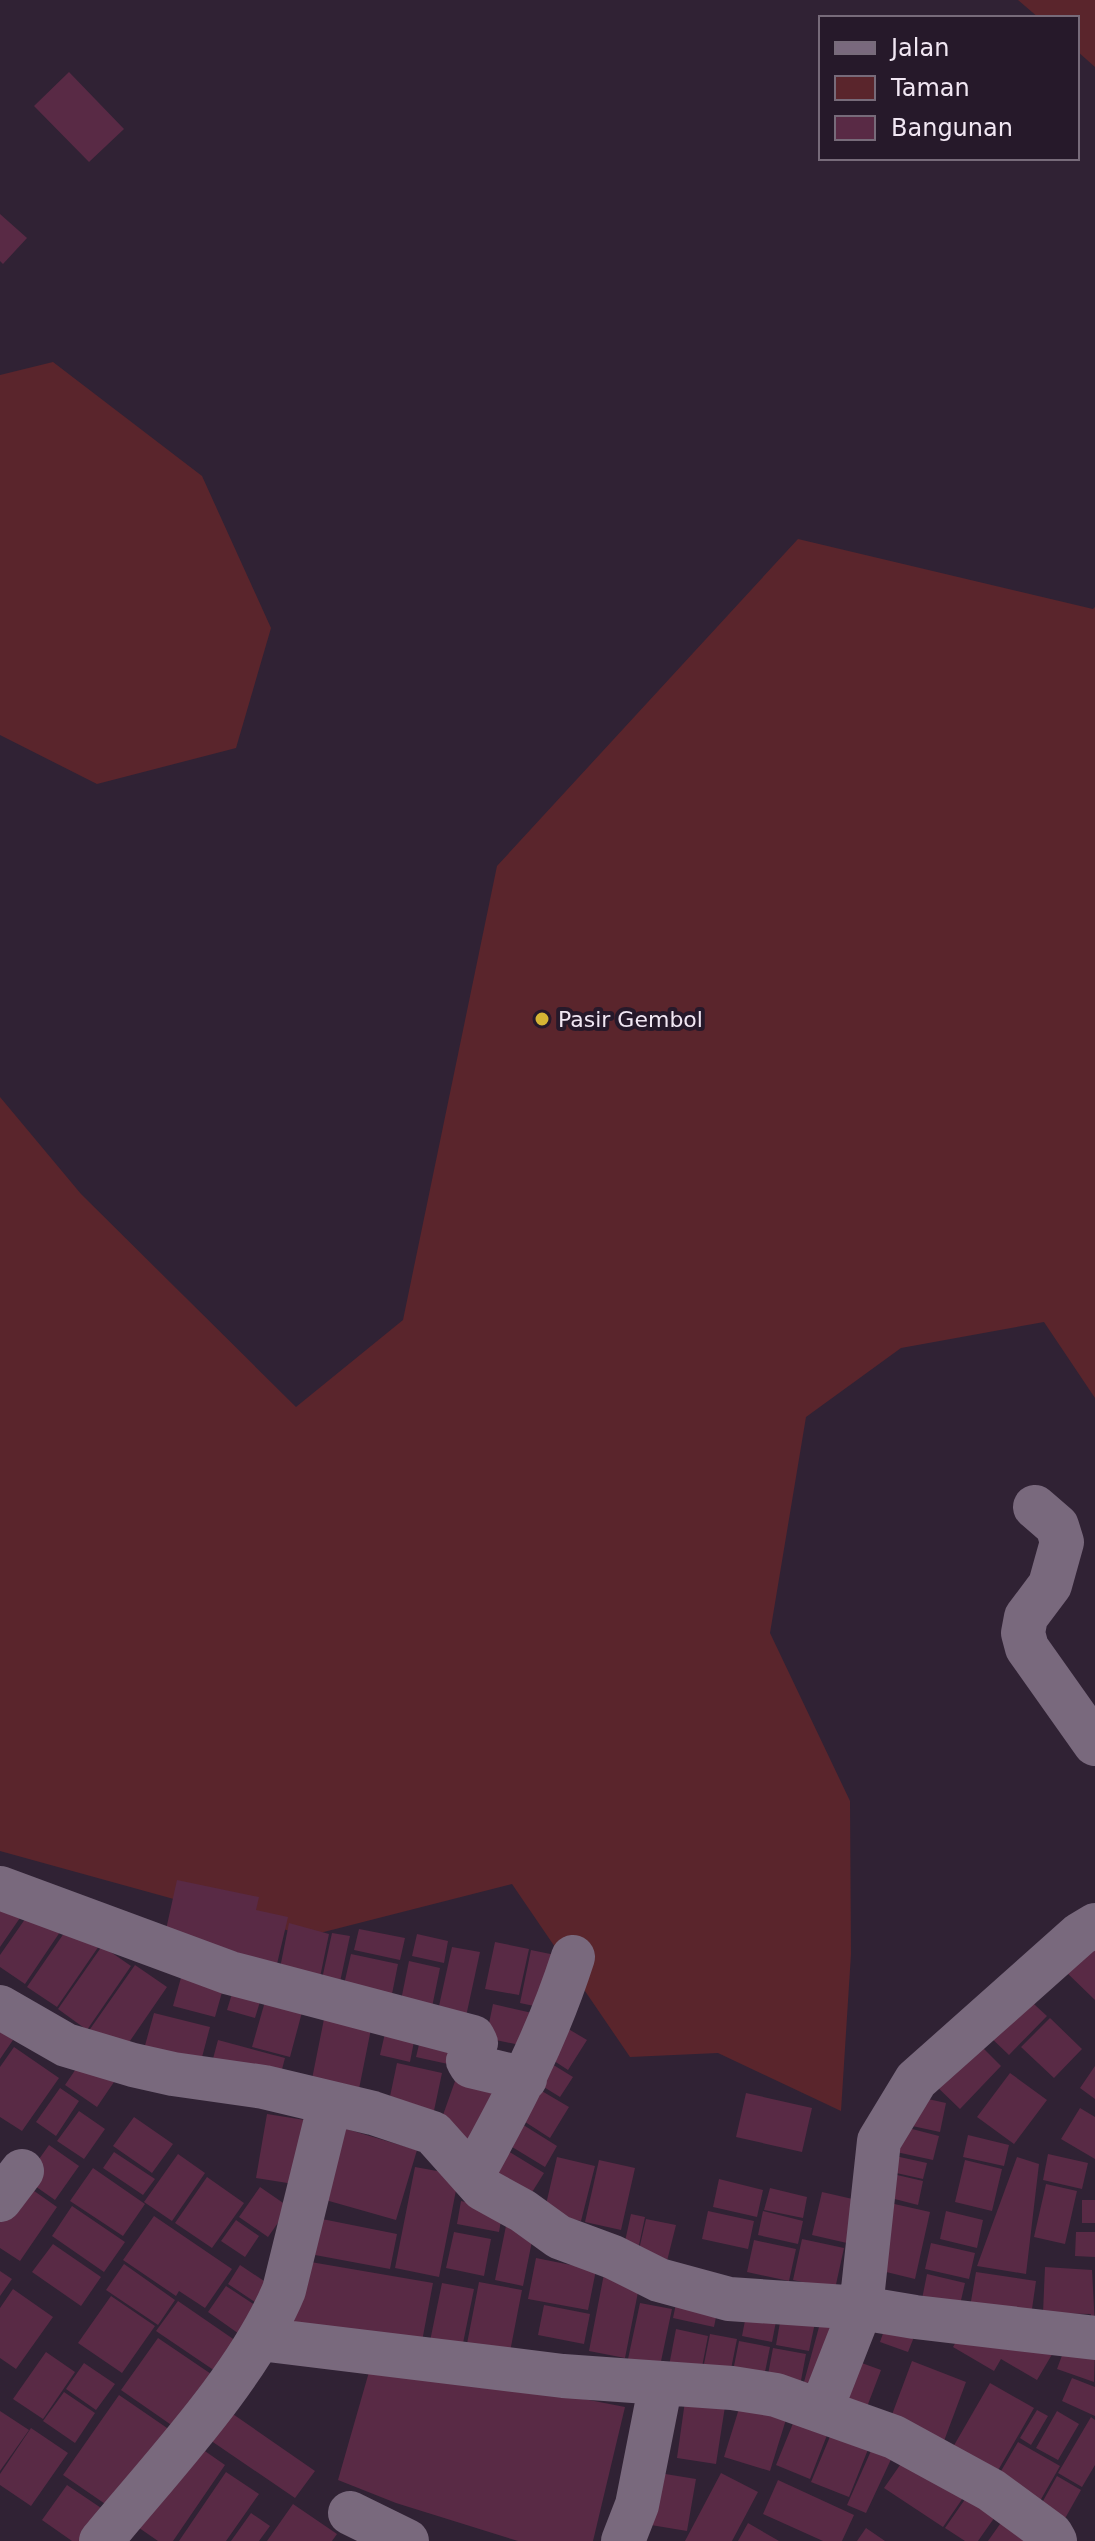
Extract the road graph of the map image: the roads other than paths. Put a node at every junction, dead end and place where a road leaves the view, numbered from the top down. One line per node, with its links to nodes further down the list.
1 (1035, 1507): 2 (street)
2 (1095, 1744)
3 (0, 1888): 7 (street)
4 (1095, 1925): 10 (street)
5 (573, 1957): 7 (street)
6 (0, 2007): 8 (street)
7 (525, 2079): 9 (street)
8 (330, 2103): 9 (street); 12 (street)
9 (472, 2176): 10 (street)
10 (861, 2308): 11 (street); 14 (street)
11 (1095, 2338)
12 (260, 2339): 13 (street); 16 (street)
13 (661, 2383): 14 (street); 18 (street)
14 (821, 2410): 19 (street)
15 (350, 2513): 17 (street)
16 (101, 2541)
17 (407, 2541)
18 (623, 2541)
19 (1055, 2541)

